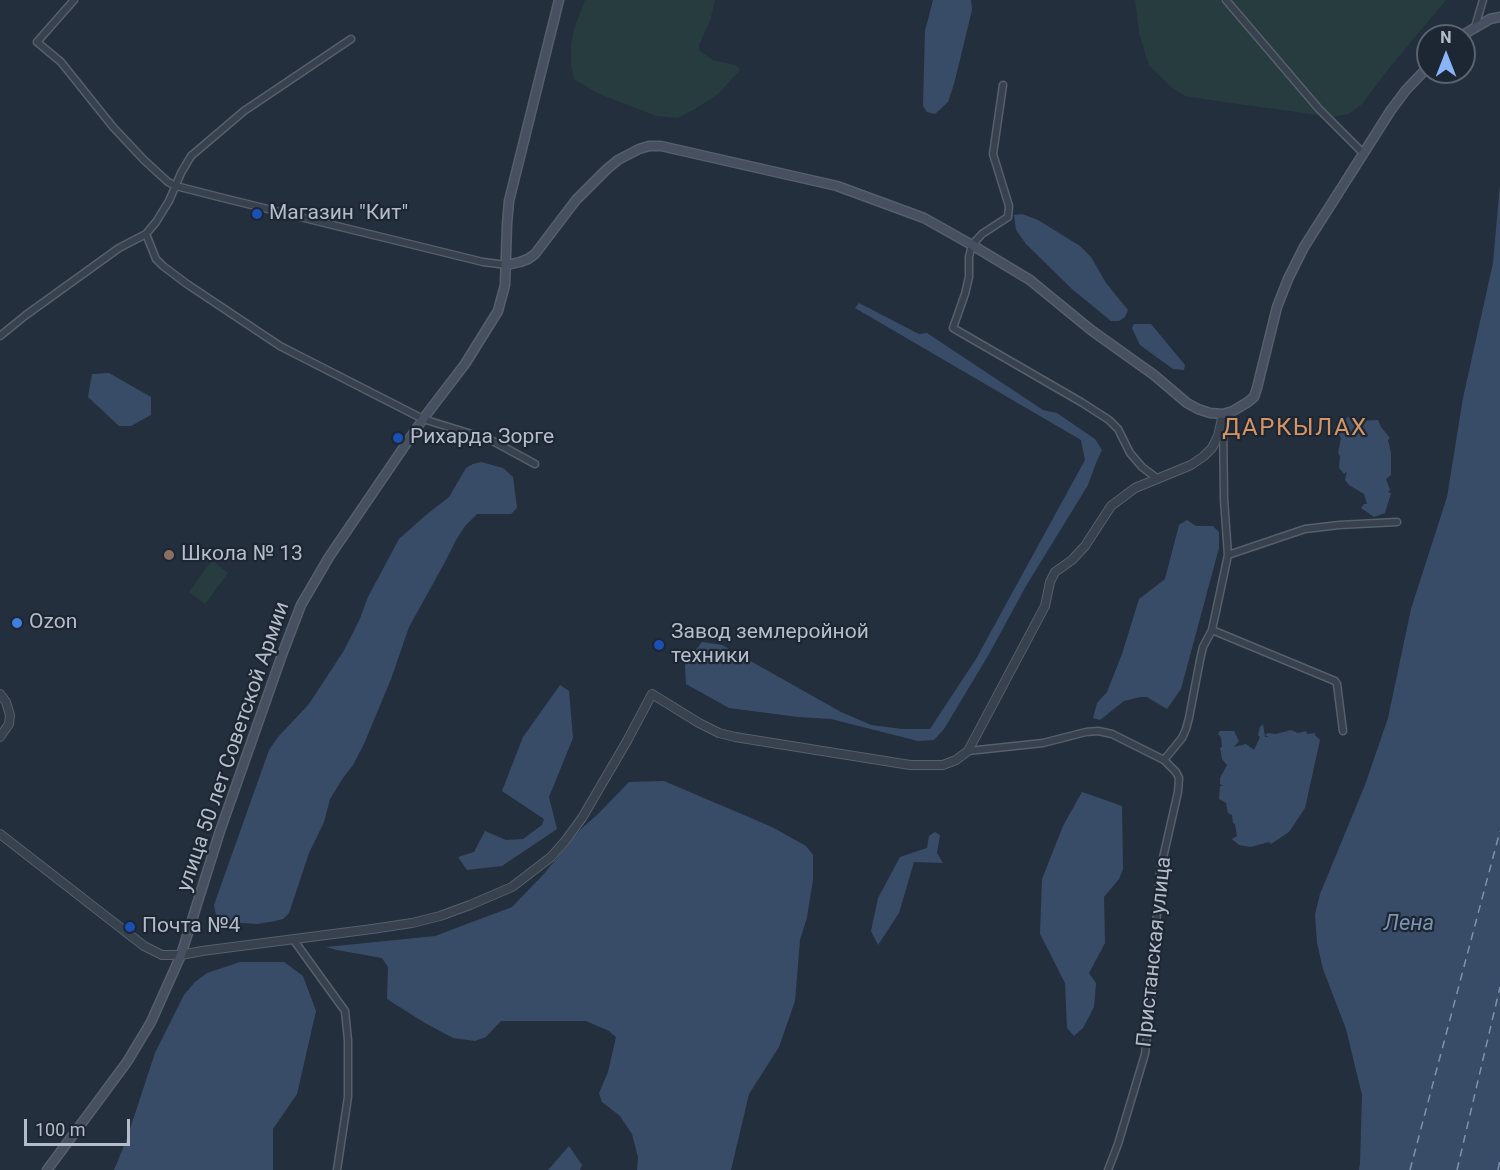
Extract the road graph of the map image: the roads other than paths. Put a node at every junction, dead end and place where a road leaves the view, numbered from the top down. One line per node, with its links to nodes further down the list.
1 (74, 0): 12 (street)
2 (559, 0): 15 (main road, улица 50 лет Советской Армии)
3 (1226, 0): 11 (street)
4 (1483, 0): 6 (street)
5 (1500, 17): 7 (main road)
6 (1476, 24)
7 (1476, 26)
8 (351, 39): 12 (street)
9 (1416, 80): 11 (main road)
10 (1002, 85): 14 (street)
11 (1363, 153): 17 (main road)
12 (176, 186): 13 (street); 15 (street)
13 (146, 234): 16 (street); 18 (street)
14 (972, 245): 15 (main road); 17 (main road); 20 (street)
15 (507, 264): 18 (main road, улица 50 лет Советской Армии)
16 (0, 336)
17 (1223, 414): 20 (street); 22 (street)
18 (423, 419): 19 (street); 31 (main road, улица 50 лет Советской Армии)
19 (535, 464)
20 (1158, 479): 27 (street)
21 (1397, 522): 22 (street)
22 (1228, 555): 23 (street)
23 (1212, 630): 25 (street); 28 (street)
24 (0, 694): 26 (street)
25 (1343, 731)
26 (0, 737)
27 (968, 751): 28 (street); 30 (street)
28 (1164, 760): 34 (street, Пристанская улица)
29 (0, 834): 31 (street)
30 (293, 939): 31 (street); 33 (street)
31 (181, 956): 32 (main road, улица 50 лет Советской Армии)
32 (47, 1170)
33 (337, 1170)
34 (1108, 1170)

